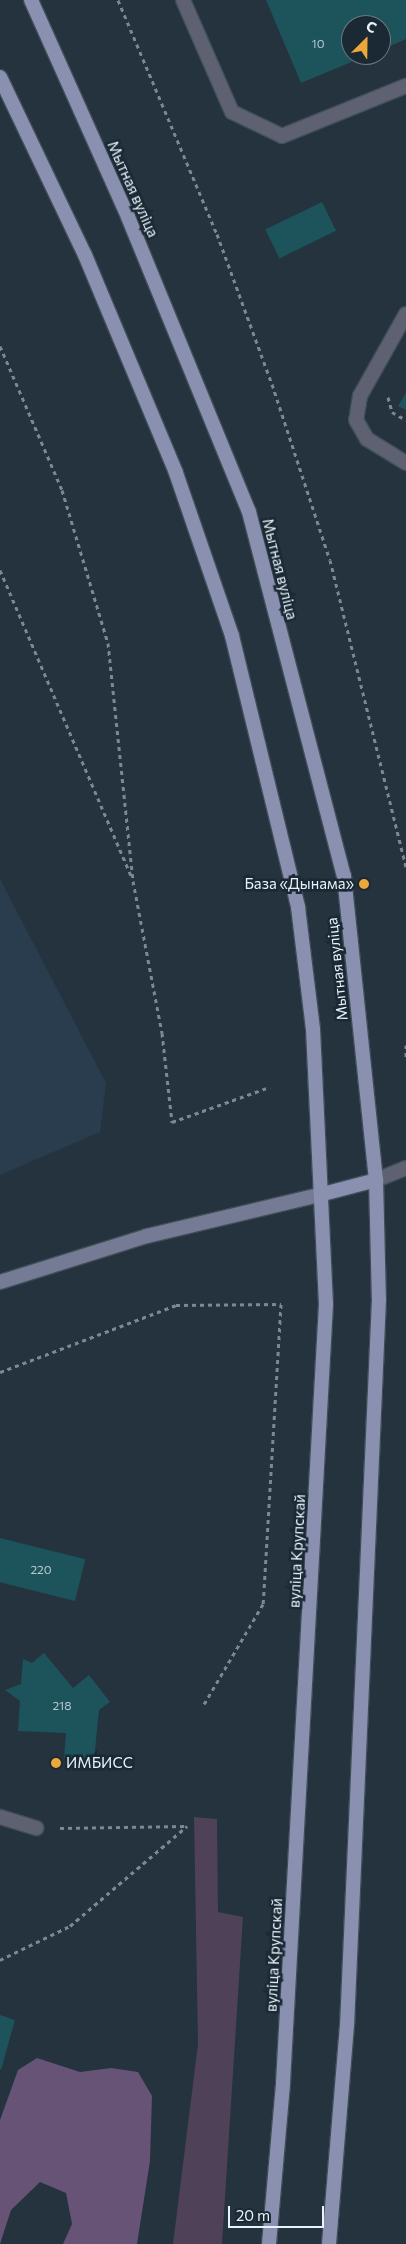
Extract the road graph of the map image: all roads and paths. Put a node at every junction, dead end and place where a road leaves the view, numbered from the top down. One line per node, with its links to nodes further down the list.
1 (31, 0): 16 (main road, Мытная вуліца)
2 (118, 0): 10 (path)
3 (183, 0): 5 (street)
4 (0, 77): 17 (main road, Мытная вуліца)
5 (406, 86)
6 (406, 314): 8 (street)
7 (0, 346): 11 (path)
8 (406, 463)
9 (0, 570): 11 (path)
10 (406, 868)
11 (133, 882): 14 (path)
12 (406, 1045): 13 (path)
13 (406, 1060)
14 (270, 1087)
15 (406, 1168): 16 (street)
16 (376, 1180): 17 (main road); 25 (main road)
17 (324, 1194): 18 (main road); 24 (main road, вуліца Крупскай)
18 (0, 1282)
19 (0, 1372): 20 (path)
20 (204, 1704)
21 (0, 1817): 22 (street)
22 (36, 1828): 23 (path)
23 (0, 1960)
24 (270, 2244)
25 (329, 2244)

